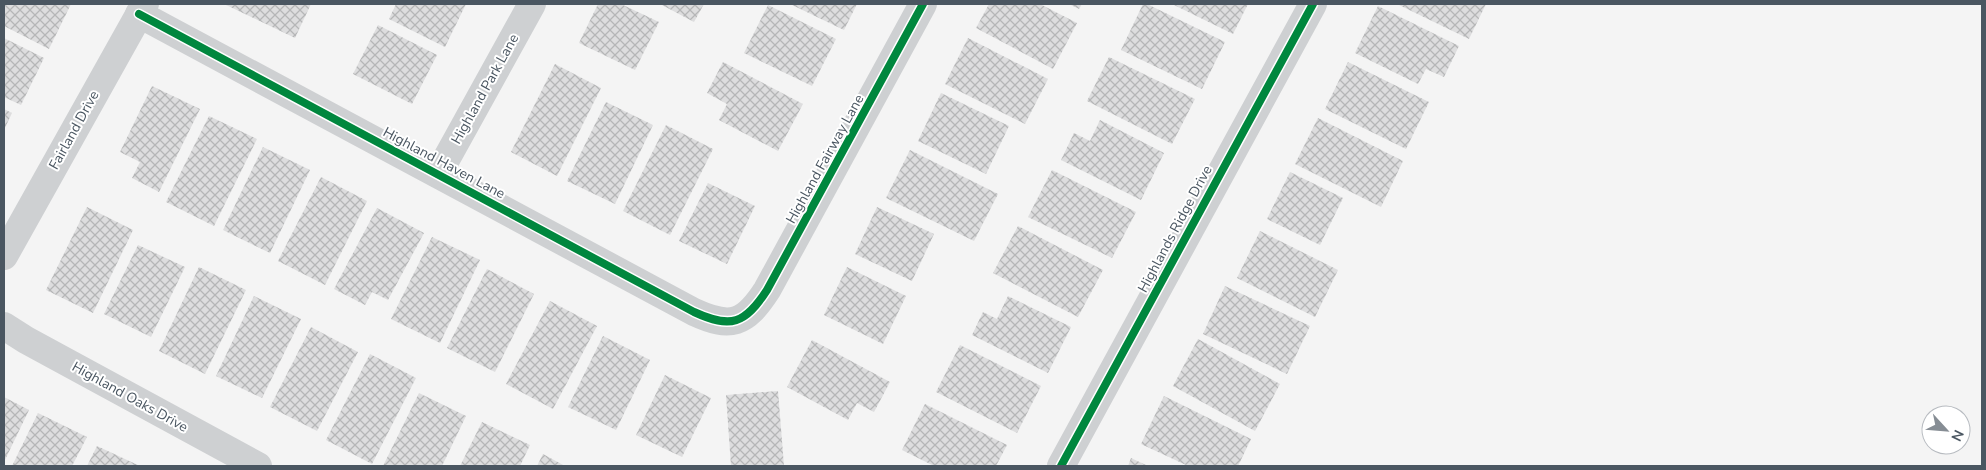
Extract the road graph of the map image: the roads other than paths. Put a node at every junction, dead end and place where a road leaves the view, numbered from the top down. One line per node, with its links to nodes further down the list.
1 (532, 4): 5 (street, Highland Park Lane)
2 (923, 4): 7 (street, Highland Fairway Lane)
3 (1313, 4): 10 (street, Highlands Ridge Drive)
4 (142, 9): 5 (street, Highland Haven Lane); 6 (street, Fairland Drive)
5 (438, 174): 7 (street, Highland Haven Lane)
6 (4, 256)
7 (740, 319)
8 (4, 326): 9 (street, Highland Oaks Drive)
9 (258, 466)
10 (1061, 466)

